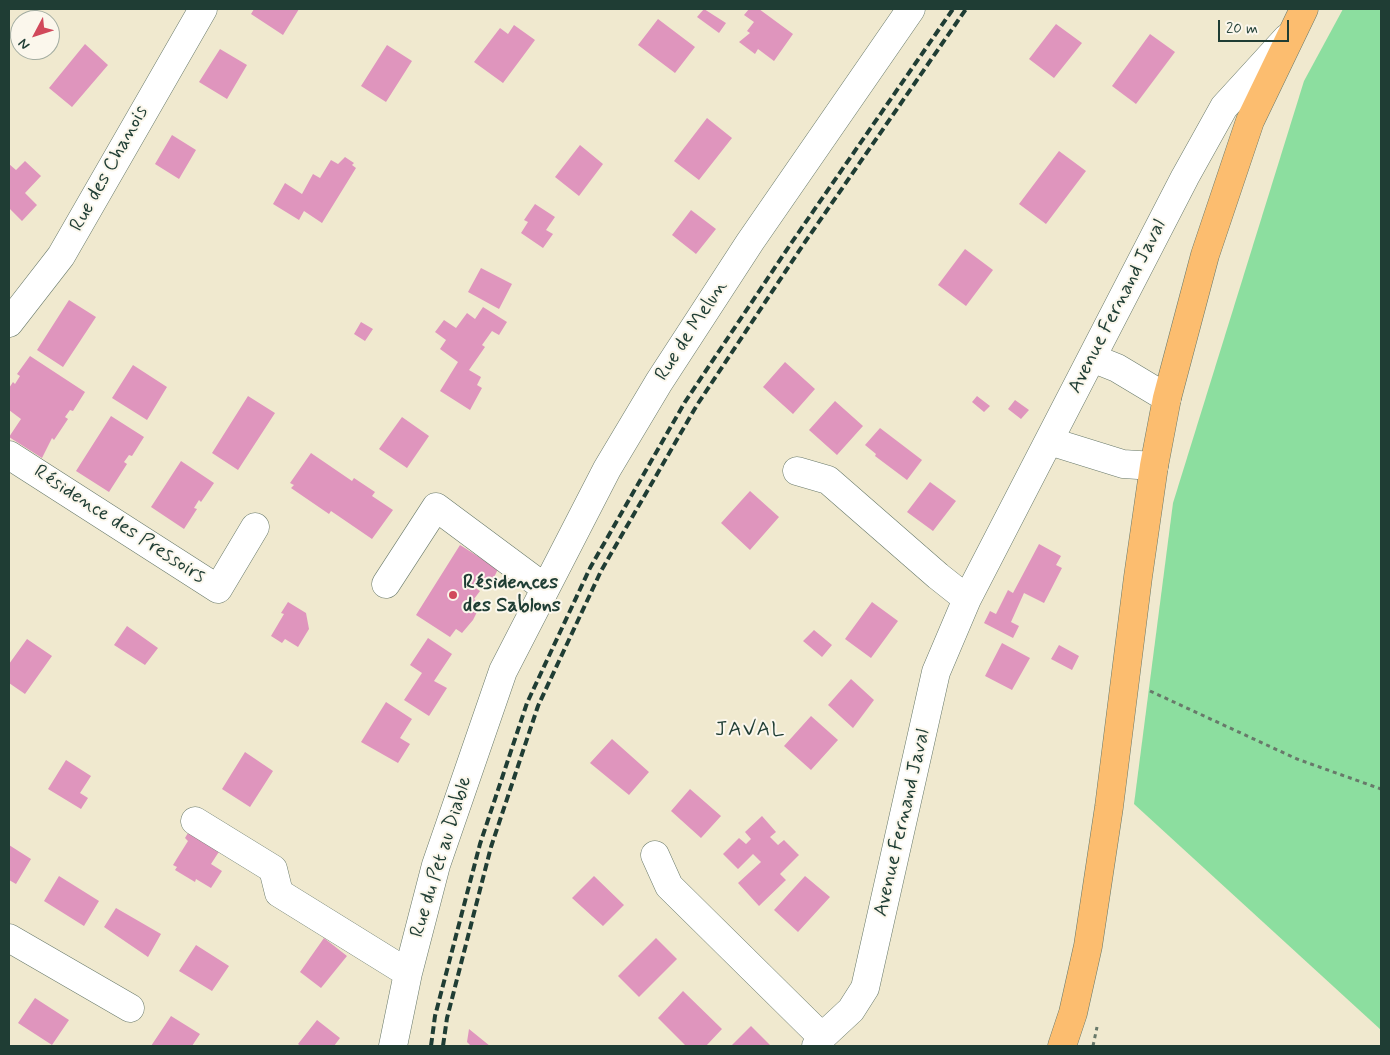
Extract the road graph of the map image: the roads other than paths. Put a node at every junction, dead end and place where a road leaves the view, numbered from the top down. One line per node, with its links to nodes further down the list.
1 (203, 9): 4 (street, Rue des Chanois)
2 (911, 9): 13 (street, Rue de Melun)
3 (1298, 20): 5 (street, Avenue Fernand Javal); 6 (main road)
4 (9, 322)
5 (1092, 358): 6 (street); 7 (street, Avenue Fernand Javal)
6 (1168, 398): 9 (main road)
7 (1049, 441): 9 (street); 14 (street, Avenue Fernand Javal)
8 (9, 455): 11 (street, Résidence des Pressoirs)
9 (1154, 466): 23 (main road)
10 (797, 471): 14 (street)
11 (255, 527)
12 (386, 584): 13 (street)
13 (545, 588): 15 (street, Rue de Melun)
14 (967, 599): 21 (street, Avenue Fernand Javal)
15 (503, 671): 19 (street, Rue du Pet au Diable)
16 (195, 821): 19 (street)
17 (655, 855): 21 (street, Avenue Fernand Javal)
18 (9, 938): 20 (street)
19 (408, 973): 22 (street, Rue du Pet au Diable)
20 (130, 1008)
21 (819, 1042)
22 (393, 1046)
23 (1062, 1046)

